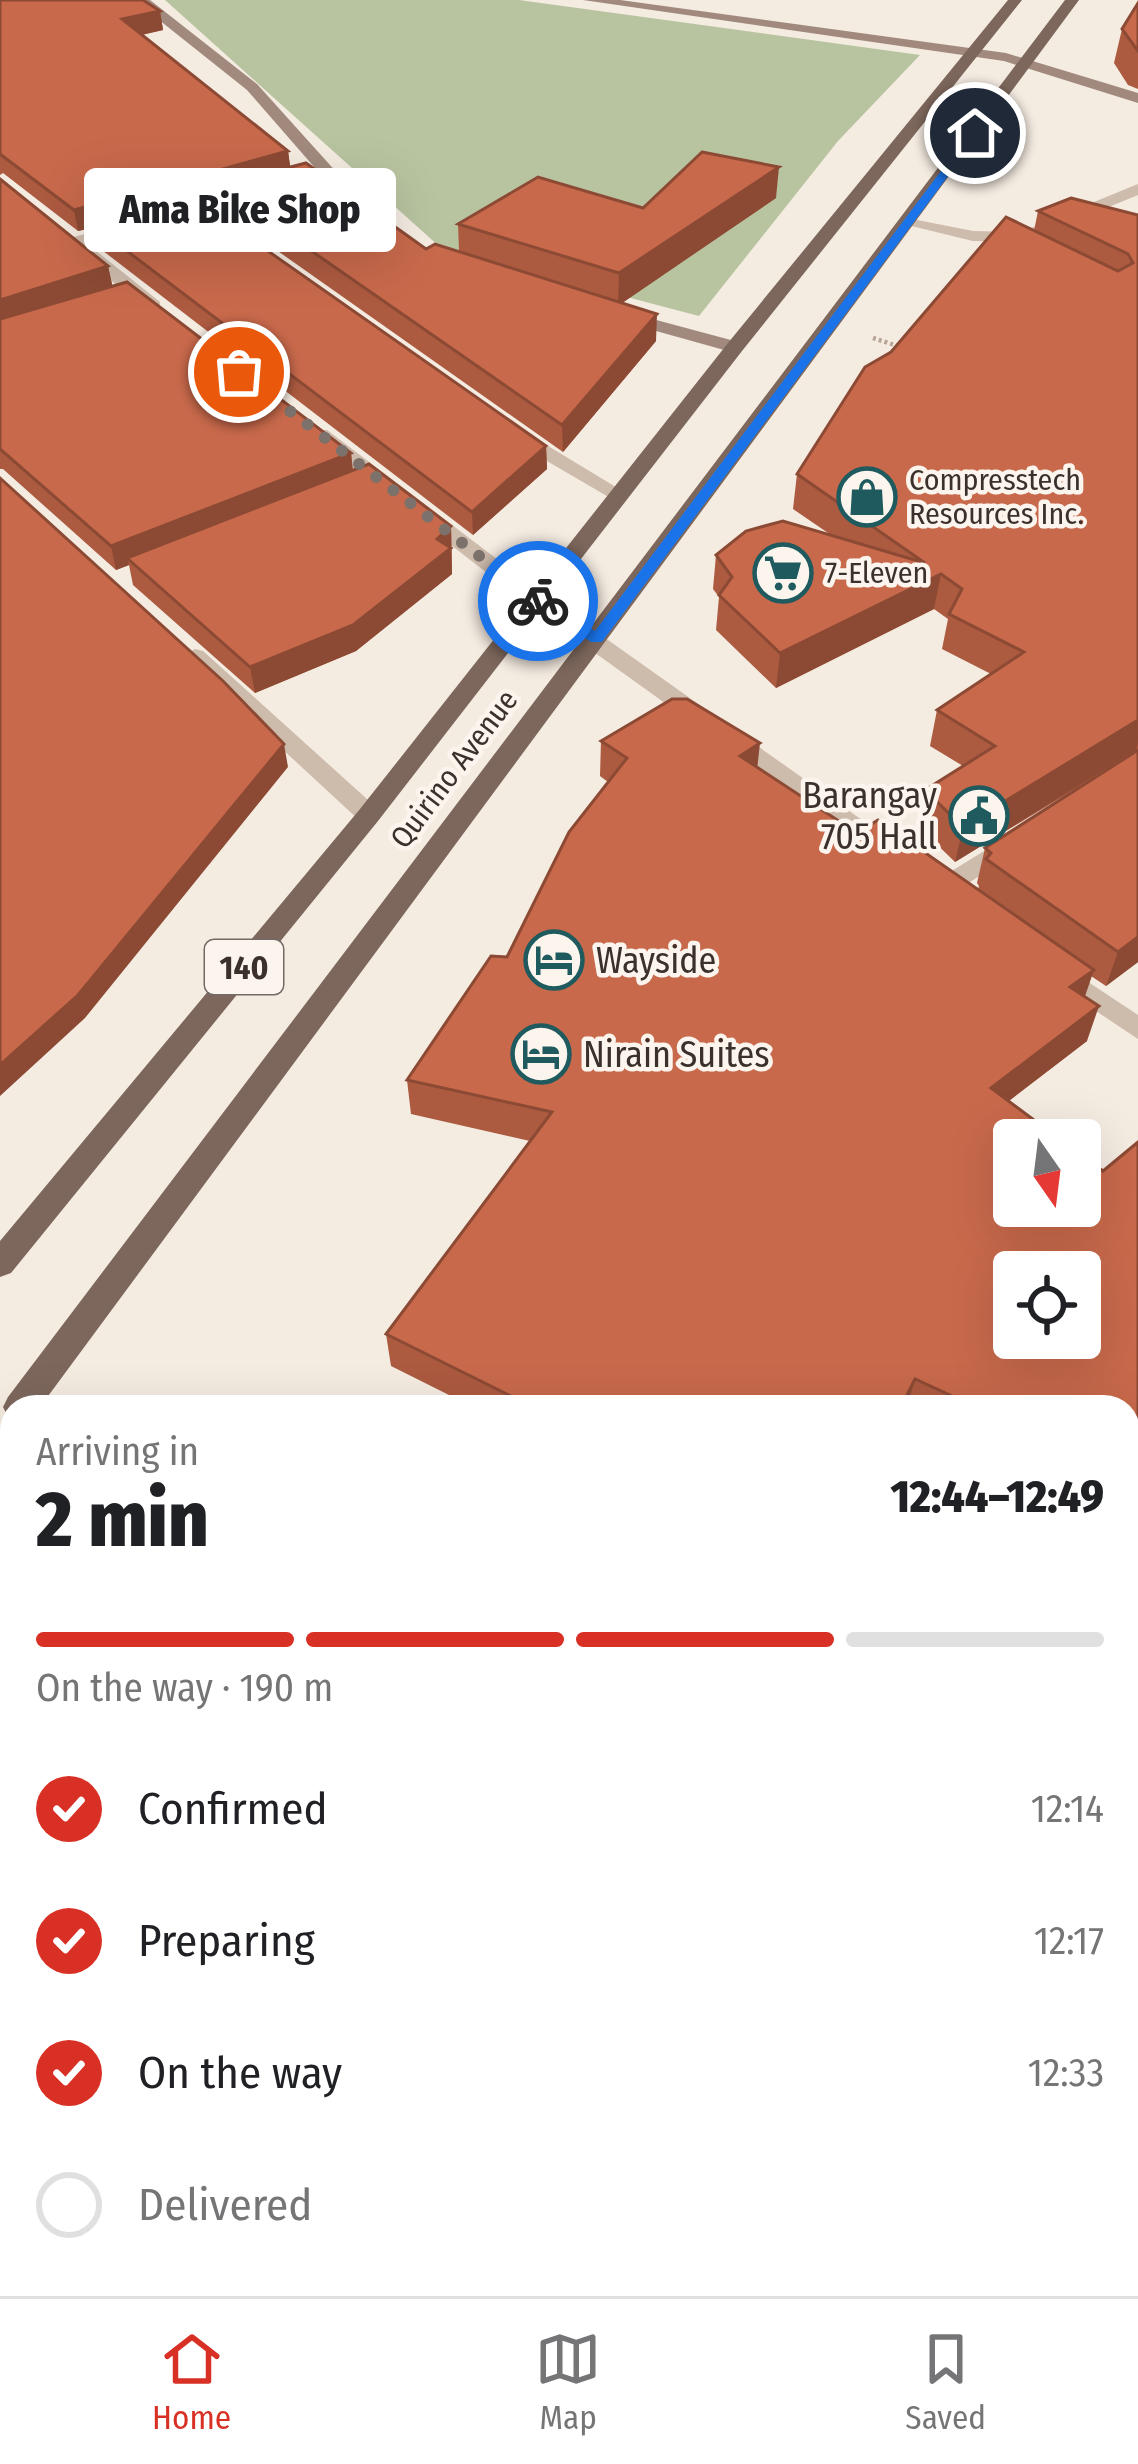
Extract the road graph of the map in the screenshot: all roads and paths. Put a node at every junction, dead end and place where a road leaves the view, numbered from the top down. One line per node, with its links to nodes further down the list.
1 (141, 0): 9 (street)
2 (590, 0): 5 (street)
3 (1015, 0): 6 (main road, Quirino Avenue / 140)
4 (1072, 0): 7 (main road, Quirino Avenue / 140)
5 (676, 6): 6 (street)
6 (974, 52): 7 (street); 26 (main road, Quirino Avenue / 140)
7 (1028, 62): 8 (street); 14 (main road, Quirino Avenue / 140)
8 (1138, 98)
9 (331, 173): 10 (street); 17 (street)
10 (309, 178)
11 (286, 184): 13 (street)
12 (1138, 189): 19 (street)
13 (196, 206): 15 (street); 18 (street)
14 (907, 223): 19 (street); 25 (main road, Quirino Avenue / 140)
15 (221, 224)
16 (54, 225): 18 (street)
17 (379, 229)
18 (72, 240): 21 (street)
19 (1002, 240): 20 (street)
20 (1039, 258)
21 (135, 292): 22 (street); 24 (street)
22 (112, 299)
23 (607, 311): 26 (street)
24 (172, 320)
25 (832, 324): 27 (path); 33 (main road, Quirino Avenue / 140)
26 (735, 347): 30 (main road, Quirino Avenue / 140)
27 (915, 351)
28 (303, 421): 31 (street)
29 (503, 426): 30 (street)
30 (619, 495): 31 (main road, Quirino Avenue / 140)
31 (535, 599): 33 (street); 34 (main road, Quirino Avenue / 140)
32 (176, 638): 34 (street)
33 (597, 639): 35 (street); 39 (main road, Quirino Avenue / 140)
34 (369, 814): 38 (main road, Quirino Avenue / 140)
35 (1040, 826)
36 (1030, 953): 37 (street)
37 (1138, 1029)
38 (0, 1264)
39 (29, 1395)

